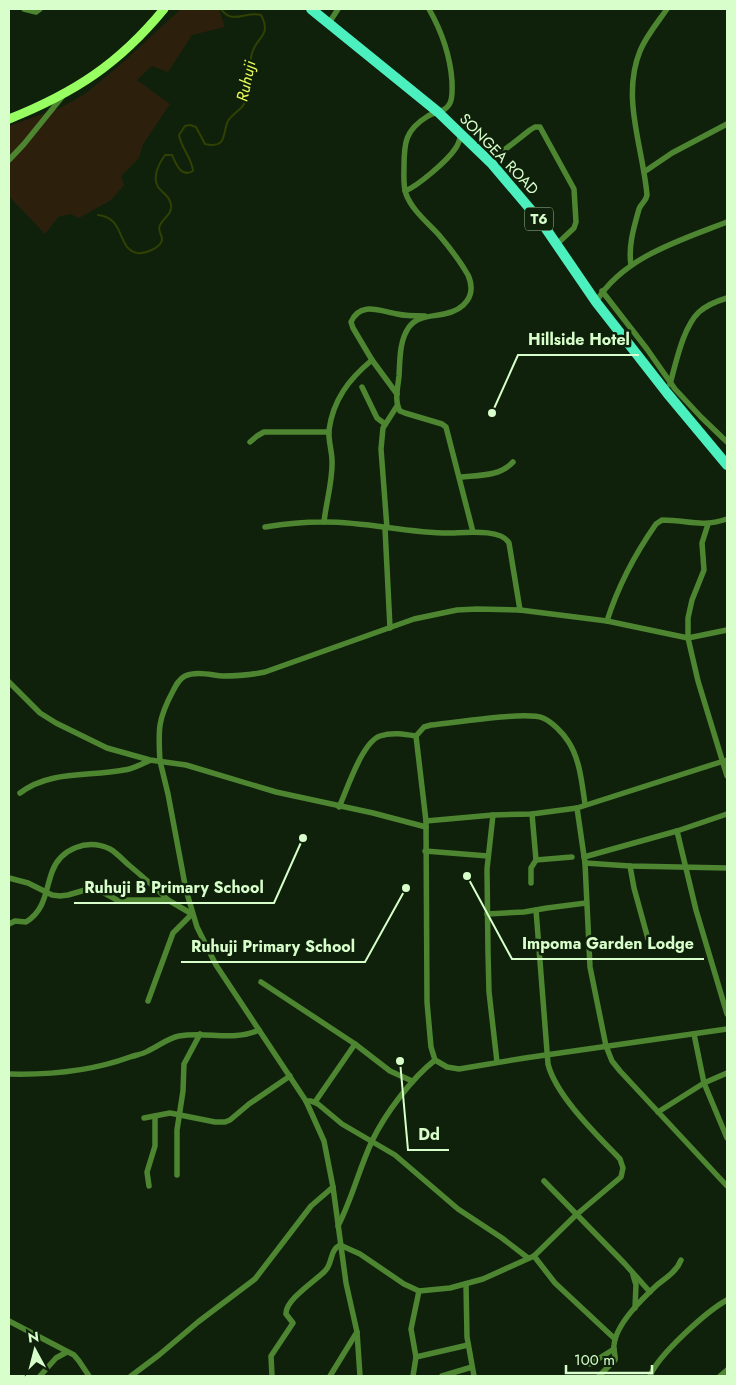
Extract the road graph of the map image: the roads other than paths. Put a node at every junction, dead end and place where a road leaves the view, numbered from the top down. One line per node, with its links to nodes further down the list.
1 (24, 9): 2 (street)
2 (40, 9)
3 (164, 9): 9 (main road)
4 (311, 9): 8 (highway, SONGEA ROAD / T6)
5 (338, 9): 8 (street)
6 (429, 9): 10 (street)
7 (667, 9): 16 (street)
8 (329, 23): 10 (highway, SONGEA ROAD / T6)
9 (64, 94): 11 (main road); 14 (street)
10 (438, 112): 13 (highway, SONGEA ROAD / T6); 17 (street)
11 (9, 119)
12 (727, 124): 16 (street)
13 (461, 134): 15 (highway, SONGEA ROAD / T6); 17 (street)
14 (9, 160)
15 (489, 162): 19 (highway, SONGEA ROAD / T6); 19 (street)
16 (644, 172): 20 (street)
17 (405, 191): 24 (street)
18 (727, 222): 20 (street)
19 (557, 244): 23 (highway, SONGEA ROAD / T6)
20 (631, 265): 21 (street)
21 (602, 292): 23 (street); 26 (street)
22 (727, 298): 26 (street)
23 (596, 302): 28 (highway, SONGEA ROAD / T6)
24 (427, 316): 25 (street); 29 (street)
25 (372, 360): 29 (street); 32 (street)
26 (670, 383): 28 (street); 34 (street)
27 (362, 387): 31 (street)
28 (666, 393): 36 (highway, SONGEA ROAD / T6)
29 (398, 395): 30 (street)
30 (397, 406): 31 (street); 37 (street)
31 (385, 424): 42 (street)
32 (328, 432): 33 (street); 39 (street)
33 (250, 442)
34 (727, 442)
35 (513, 462): 37 (street)
36 (727, 465)
37 (460, 477): 43 (street)
38 (727, 519): 40 (street)
39 (324, 522): 41 (street); 42 (street)
40 (708, 524): 45 (street); 48 (street)
41 (265, 527)
42 (386, 528): 43 (street); 46 (street)
43 (474, 532): 44 (street)
44 (520, 610): 45 (street); 46 (street)
45 (607, 621): 48 (street)
46 (390, 628): 52 (street)
47 (727, 630): 48 (street)
48 (688, 638): 53 (street)
49 (9, 682): 51 (street)
50 (416, 736): 56 (street); 57 (street); 62 (street)
51 (150, 760): 52 (street); 55 (street)
52 (160, 761): 57 (street); 78 (street)
53 (725, 761): 54 (street); 56 (street)
54 (727, 776)
55 (20, 793)
56 (585, 804): 58 (street)
57 (339, 807): 62 (street)
58 (577, 808): 59 (street); 68 (street)
59 (532, 814): 61 (street); 67 (street)
60 (727, 814): 63 (street)
61 (494, 815): 62 (street); 65 (street)
62 (426, 824): 64 (street)
63 (677, 831): 68 (street); 70 (street)
64 (426, 851): 65 (street); 92 (street)
65 (488, 856): 79 (street)
66 (572, 857): 67 (street)
67 (536, 860): 73 (street)
68 (584, 860): 69 (street); 76 (street)
69 (630, 866): 70 (street); 81 (street)
70 (686, 868): 71 (street); 84 (street)
71 (727, 868)
72 (9, 878): 74 (street)
73 (531, 883)
74 (48, 892): 75 (street); 75 (street); 80 (street)
75 (168, 900): 78 (street)
76 (586, 903): 77 (street); 90 (street)
77 (536, 910): 79 (street); 91 (street)
78 (192, 914): 83 (street); 86 (street)
79 (488, 914): 93 (street)
80 (9, 924)
81 (652, 945)
82 (261, 982): 89 (street)
83 (148, 1001)
84 (727, 1014)
85 (727, 1029): 88 (street)
86 (259, 1030): 87 (street); 96 (street)
87 (200, 1034): 95 (street); 102 (street)
88 (694, 1034): 90 (street); 98 (street)
89 (354, 1044): 97 (street); 100 (street)
90 (606, 1046): 91 (street); 101 (street)
91 (548, 1055): 93 (street); 113 (street)
92 (435, 1060): 93 (street); 97 (street)
93 (497, 1062)
94 (727, 1073): 98 (street)
95 (9, 1074)
96 (290, 1076): 99 (street); 102 (street)
97 (412, 1081): 107 (street)
98 (704, 1083): 101 (street); 105 (street)
99 (306, 1102): 100 (street); 112 (street)
100 (315, 1102): 107 (street)
101 (658, 1112): 111 (street)
102 (178, 1115): 103 (street); 108 (street)
103 (155, 1116): 104 (street); 110 (street)
104 (144, 1118)
105 (726, 1131): 106 (street)
106 (727, 1138)
107 (372, 1142): 114 (street); 116 (street)
108 (177, 1175)
109 (544, 1181): 113 (street)
110 (149, 1186)
111 (727, 1186)
112 (333, 1187): 114 (street); 136 (street)
113 (576, 1216): 116 (street); 118 (street)
114 (338, 1226): 115 (street)
115 (340, 1245): 120 (street); 125 (street); 137 (street)
116 (531, 1257): 119 (street); 126 (street)
117 (681, 1260): 121 (street)
118 (632, 1272): 121 (street); 123 (street)
119 (466, 1284): 120 (street); 127 (street)
120 (419, 1291): 130 (street)
121 (650, 1292): 123 (street)
122 (727, 1300): 144 (street)
123 (635, 1308): 126 (street)
124 (9, 1321): 129 (street)
125 (357, 1332): 138 (street); 139 (street)
126 (615, 1339): 128 (street)
127 (468, 1345): 130 (street); 132 (street)
128 (614, 1348): 131 (street); 143 (street)
129 (67, 1352): 134 (street); 135 (street)
130 (416, 1357): 140 (street)
131 (590, 1364)
132 (472, 1367): 141 (street); 142 (street)
133 (727, 1370): 145 (street)
134 (40, 1376)
135 (89, 1376)
136 (131, 1376)
137 (272, 1376)
138 (330, 1376)
139 (360, 1376)
140 (413, 1376)
141 (442, 1376)
142 (474, 1376)
143 (599, 1376)
144 (650, 1376)
145 (720, 1376)

